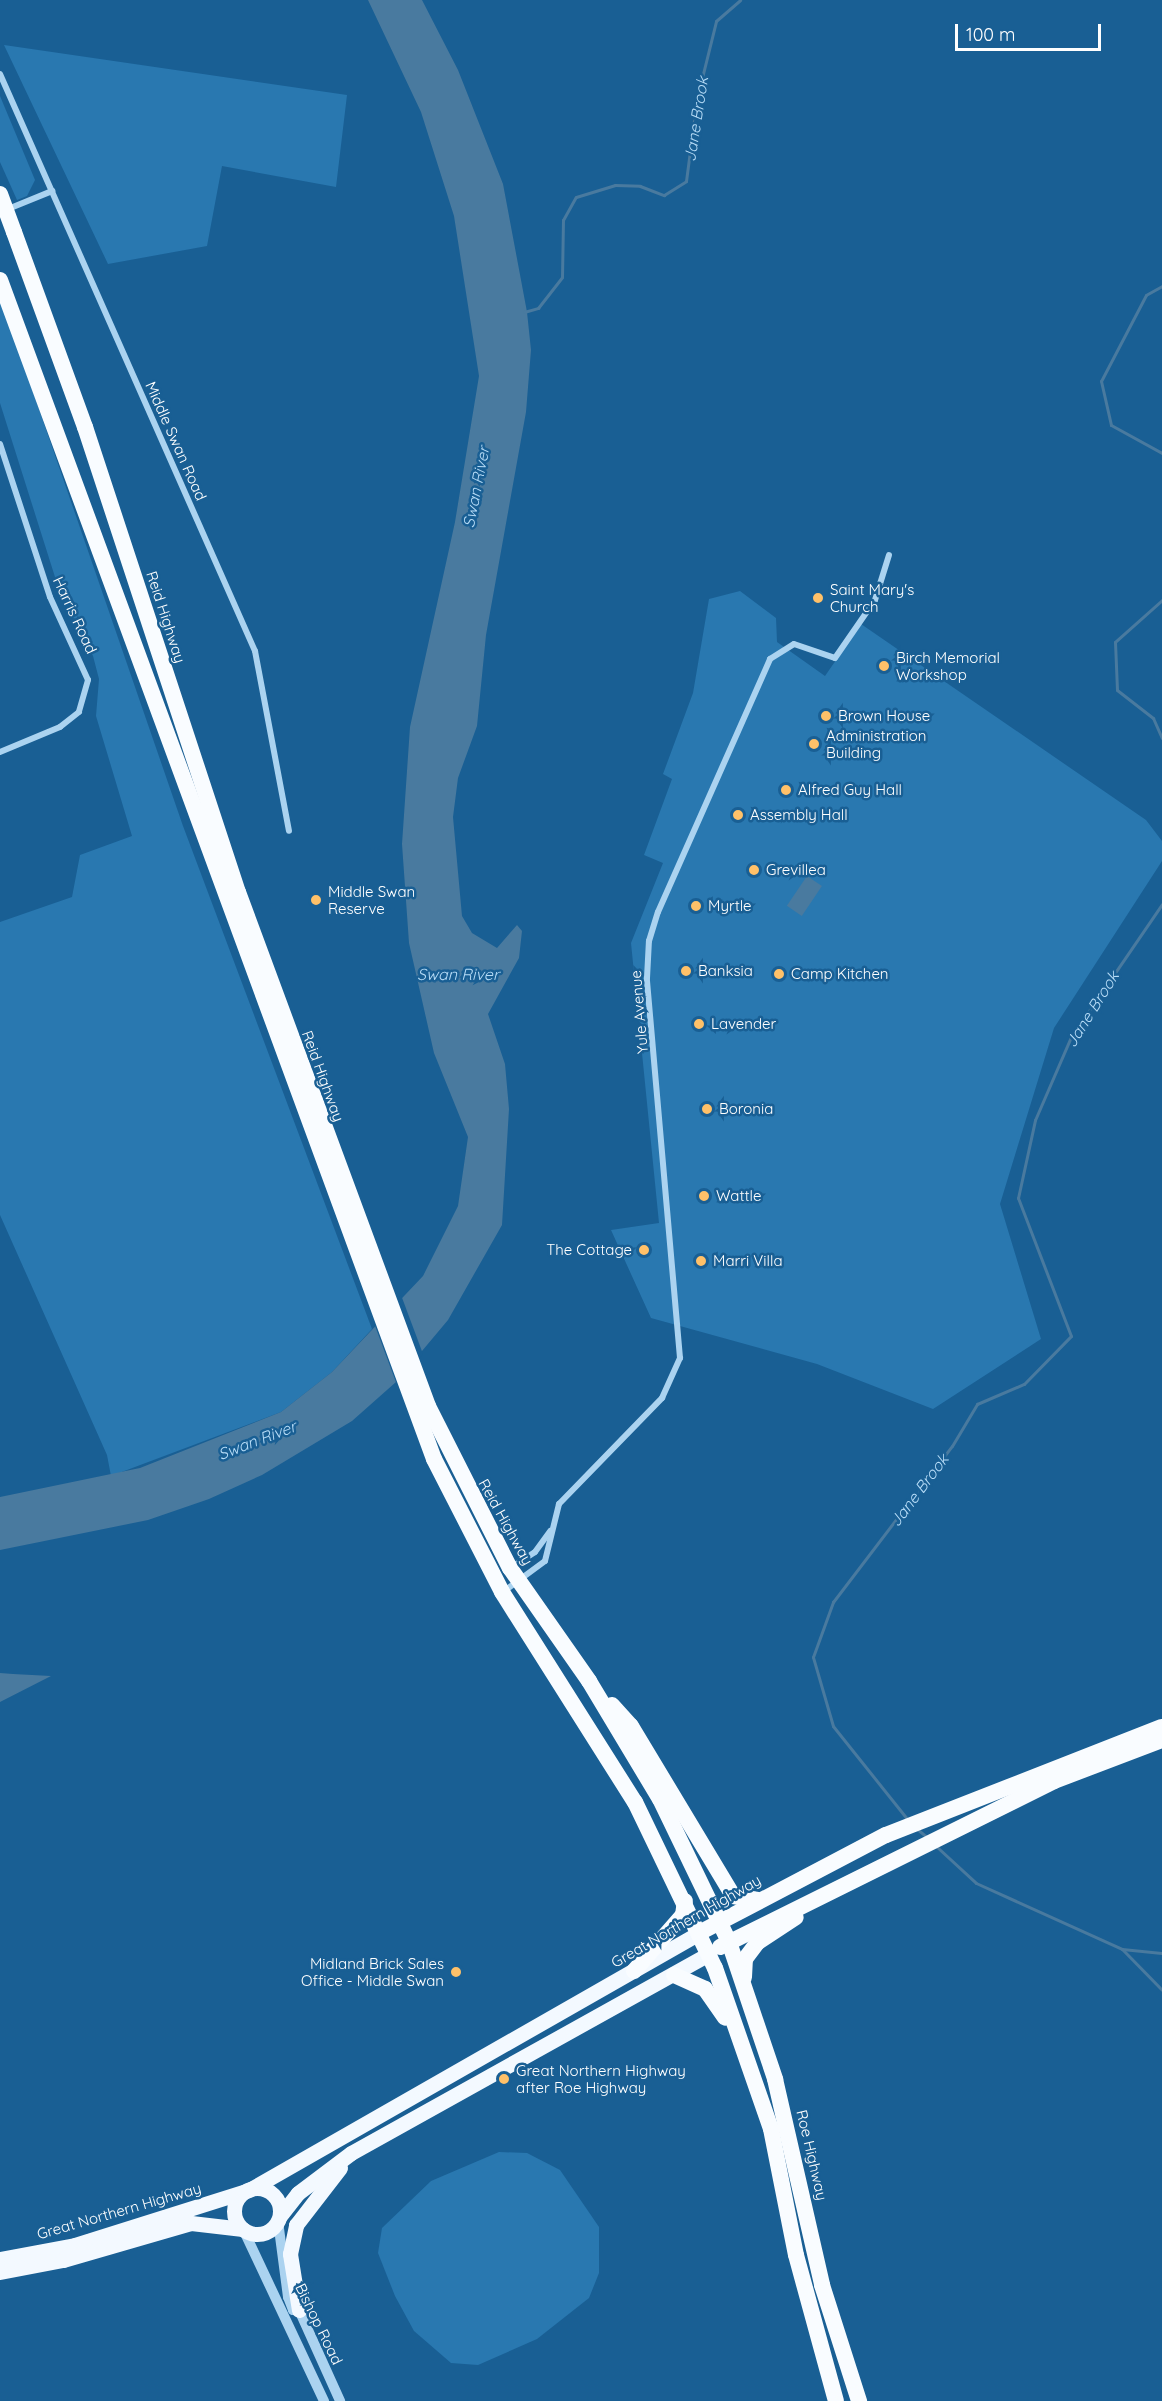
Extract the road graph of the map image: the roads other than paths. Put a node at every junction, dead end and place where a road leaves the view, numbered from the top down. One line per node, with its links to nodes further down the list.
1 (0, 74): 2 (street, Middle Swan Road)
2 (52, 191): 4 (street); 9 (street, Middle Swan Road)
3 (0, 194): 10 (highway, Reid Highway, bridge)
4 (0, 212)
5 (0, 280): 10 (highway, Reid Highway)
6 (0, 444): 8 (street, Harris Road)
7 (889, 555): 12 (street, Yule Avenue)
8 (0, 752)
9 (288, 831)
10 (297, 1076): 11 (highway, Reid Highway)
11 (413, 1386): 13 (highway, Reid Highway); 14 (highway, Reid Highway)
12 (550, 1531): 13 (street, Yule Avenue); 13 (street, Yule Avenue)
13 (514, 1575): 14 (street, Yule Avenue); 14 (street, Yule Avenue); 15 (highway, Reid Highway)
14 (498, 1585): 20 (highway, Reid Highway)
15 (589, 1681): 19 (highway); 21 (highway, Reid Highway)
16 (1162, 1726): 19 (highway, Great Northern Highway)
17 (1162, 1740): 18 (highway)
18 (852, 1880): 23 (highway); 27 (highway)
19 (757, 1900): 21 (highway, Great Northern Highway)
20 (685, 1901): 22 (highway, Reid Highway); 25 (highway)
21 (720, 1921): 22 (highway, Great Northern Highway); 23 (highway, Roe Highway)
22 (699, 1933): 24 (highway); 25 (main road, Great Northern Highway)
23 (729, 1942): 24 (highway); 27 (highway, Roe Highway)
24 (709, 1954): 26 (main road); 30 (highway)
25 (634, 1971): 28 (main road, Great Northern Highway)
26 (674, 1975): 29 (main road); 30 (highway)
27 (745, 1987): 41 (highway, Roe Highway)
28 (522, 2037): 29 (main road); 32 (main road, Great Northern Highway)
29 (555, 2042): 31 (main road)
30 (771, 2129): 40 (highway)
31 (351, 2153): 33 (main road); 37 (main road)
32 (248, 2190): 33 (main road); 34 (main road); 35 (main road, Great Northern Highway)
33 (279, 2219): 34 (main road); 37 (street, Bishop Road)
34 (244, 2230): 36 (main road, Great Northern Highway); 38 (street, Bishop Road)
35 (0, 2259)
36 (0, 2272)
37 (299, 2310): 39 (street, Bishop Road)
38 (324, 2401)
39 (340, 2401)
40 (836, 2401)
41 (859, 2401)

